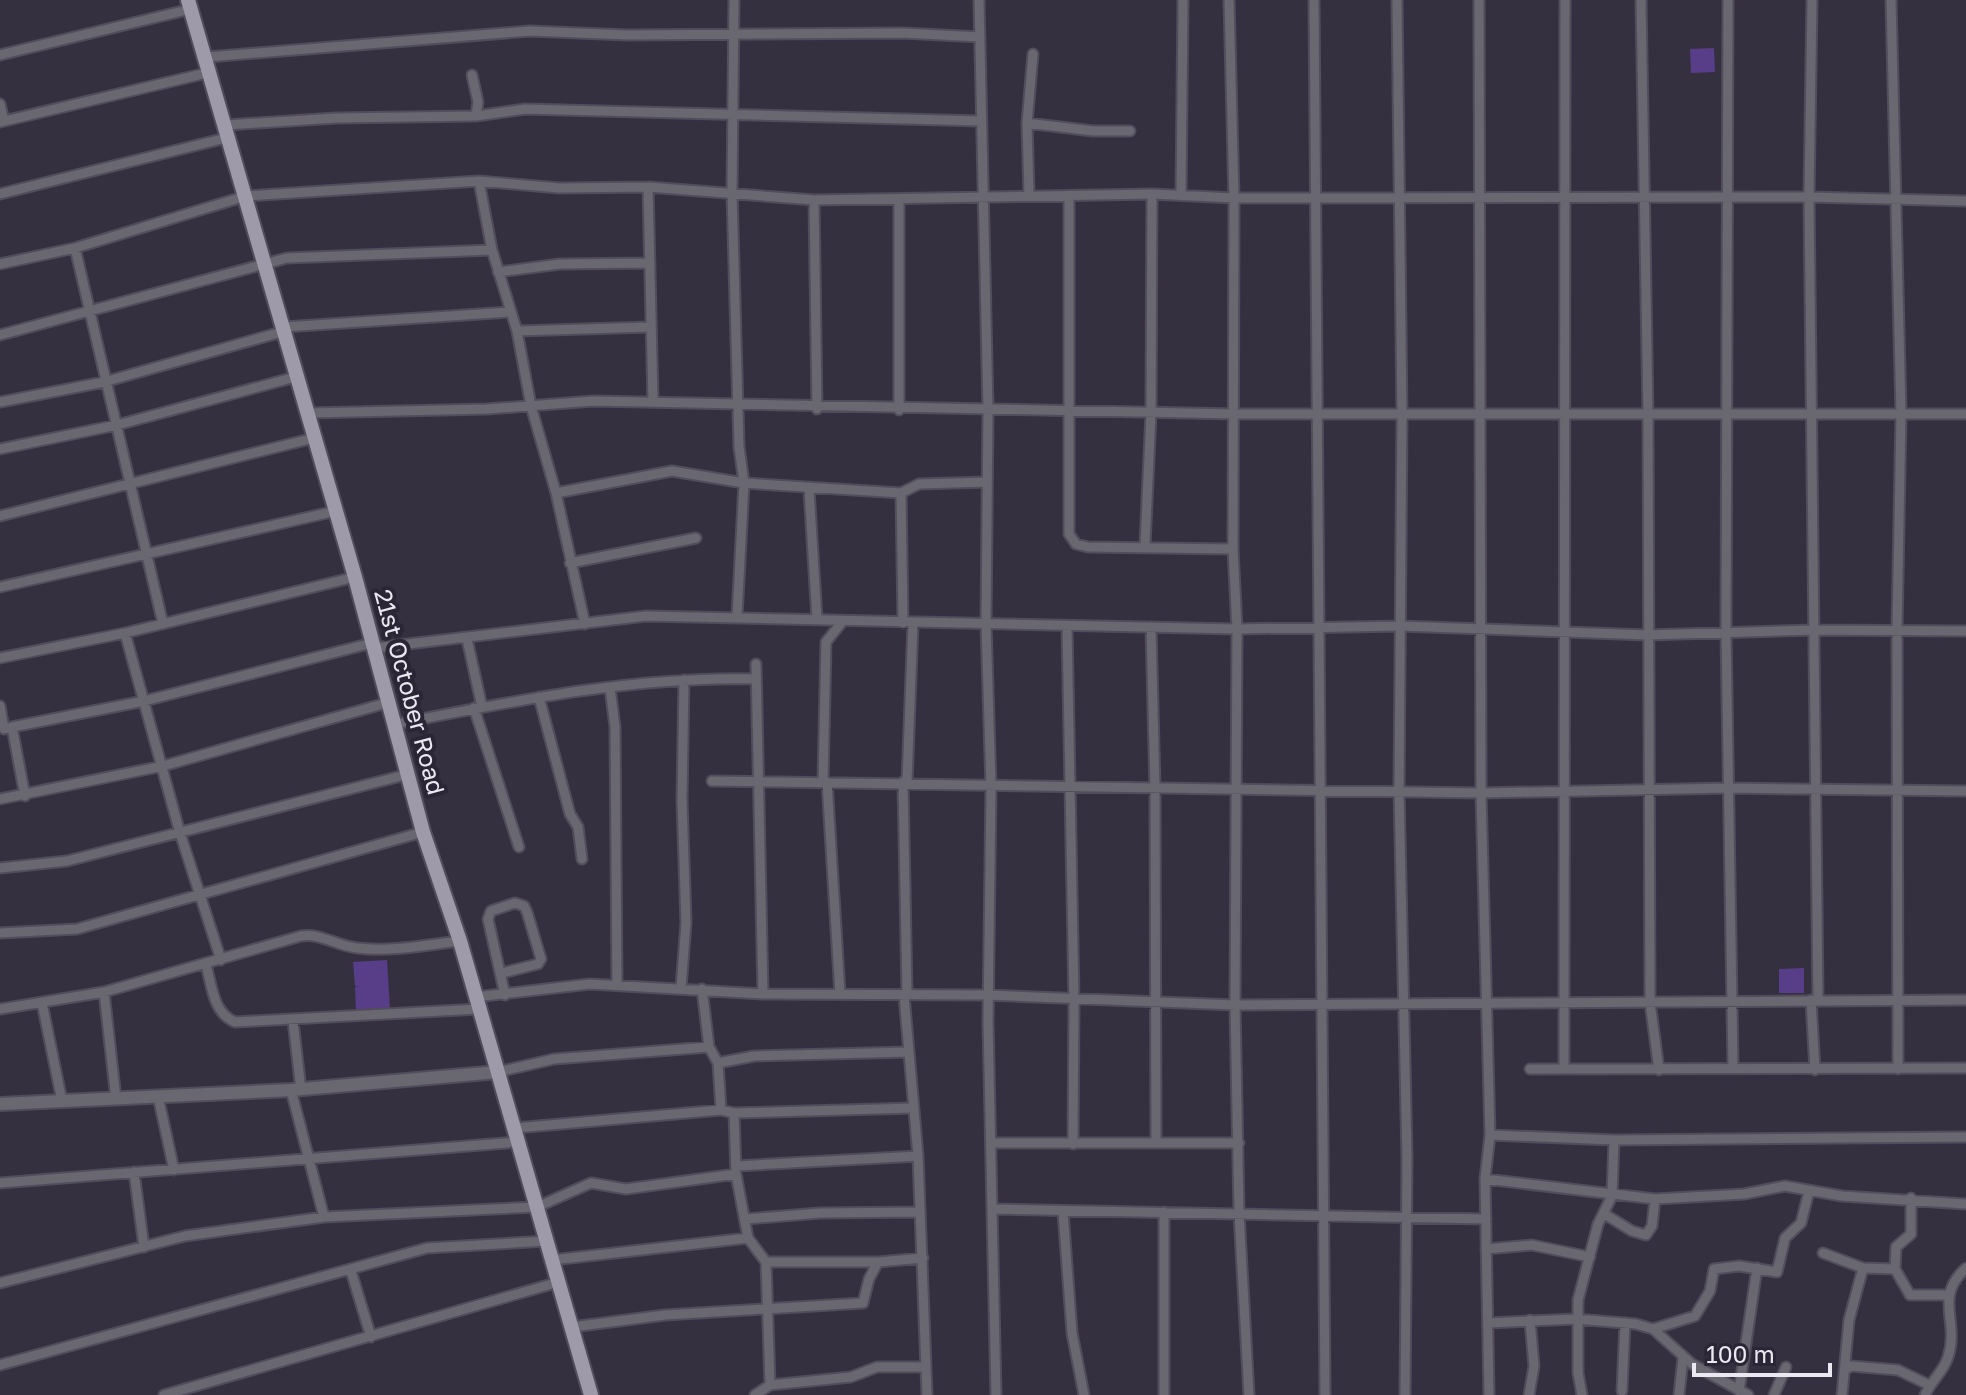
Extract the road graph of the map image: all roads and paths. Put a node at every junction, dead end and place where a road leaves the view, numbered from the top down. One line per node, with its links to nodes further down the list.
1 (734, 0): 14 (street)
2 (979, 0): 15 (street)
3 (1183, 0): 35 (street)
4 (1229, 0): 44 (street)
5 (1314, 0): 38 (street)
6 (1397, 0): 39 (street)
7 (1479, 0): 40 (street)
8 (1565, 0): 41 (street)
9 (1641, 0): 45 (street)
10 (1728, 0): 42 (street)
11 (1812, 0): 43 (street)
12 (1891, 0): 46 (street)
13 (190, 4): 17 (street); 18 (main road, 21st October Road)
14 (734, 33): 15 (street); 18 (street); 21 (street)
15 (980, 37): 23 (street)
16 (1033, 54): 25 (street)
17 (0, 55)
18 (209, 64): 24 (street); 26 (main road, 21st October Road)
19 (472, 75): 22 (street)
20 (0, 104): 24 (street)
21 (732, 115): 22 (street); 23 (street); 30 (street)
22 (476, 116): 26 (street)
23 (981, 121): 33 (street)
24 (2, 122)
25 (1027, 123): 27 (street); 34 (street)
26 (228, 131): 31 (street); 36 (main road, 21st October Road)
27 (1130, 131)
28 (479, 181): 29 (street); 36 (street); 51 (street)
29 (648, 187): 30 (street); 53 (street)
30 (732, 193): 47 (street); 67 (street)
31 (0, 194)
32 (1152, 194): 35 (street); 37 (street); 73 (street)
33 (983, 195): 34 (street); 48 (street); 70 (street)
34 (1029, 195): 37 (street)
35 (1181, 195): 44 (street)
36 (246, 196): 50 (street); 52 (main road, 21st October Road)
37 (1069, 196): 71 (street)
38 (1313, 196): 39 (street); 44 (street); 76 (street)
39 (1399, 196): 40 (street); 80 (street)
40 (1479, 197): 41 (street); 81 (street)
41 (1565, 197): 45 (street); 82 (street)
42 (1728, 197): 43 (street); 45 (street); 74 (street)
43 (1809, 197): 46 (street); 83 (street)
44 (1234, 198): 75 (street)
45 (1645, 198): 77 (street)
46 (1895, 198): 49 (street); 78 (street)
47 (814, 200): 48 (street); 68 (street)
48 (899, 201): 69 (street)
49 (1966, 201)
50 (75, 248): 54 (street); 57 (street)
51 (492, 250): 52 (street); 55 (street)
52 (267, 262): 57 (street); 59 (main road, 21st October Road)
53 (650, 263): 55 (street); 58 (street)
54 (0, 264)
55 (498, 272): 56 (street)
56 (510, 312): 59 (street); 60 (street)
57 (88, 313): 61 (street); 63 (street)
58 (650, 327): 60 (street); 65 (street)
59 (285, 329): 62 (main road, 21st October Road); 63 (street)
60 (517, 331): 66 (street)
61 (0, 335)
62 (299, 376): 72 (main road, 21st October Road); 84 (street)
63 (104, 382): 64 (street); 84 (street)
64 (0, 402)
65 (653, 402): 66 (street); 67 (street)
66 (531, 406): 72 (street); 91 (street)
67 (737, 406): 68 (street); 88 (street)
68 (817, 409): 69 (street)
69 (899, 410): 70 (street)
70 (988, 410): 71 (street); 87 (street)
71 (1070, 410): 73 (street); 96 (street)
72 (308, 413): 85 (main road, 21st October Road)
73 (1151, 413): 75 (street); 96 (street)
74 (1729, 413): 77 (street); 83 (street); 120 (street)
75 (1235, 414): 76 (street); 97 (street)
76 (1318, 414): 80 (street); 112 (street)
77 (1648, 414): 82 (street); 121 (street)
78 (1901, 414): 79 (street); 83 (street); 116 (street)
79 (1966, 414)
80 (1402, 415): 81 (street); 110 (street)
81 (1482, 415): 82 (street); 113 (street)
82 (1565, 415): 118 (street)
83 (1812, 415): 115 (street)
84 (117, 425): 86 (street); 89 (street)
85 (314, 438): 89 (street); 93 (main road, 21st October Road)
86 (0, 449)
87 (987, 482): 92 (street); 108 (street)
88 (744, 483): 90 (street); 91 (street); 102 (street)
89 (130, 486): 94 (street); 98 (street)
90 (809, 489): 92 (street); 103 (street)
91 (556, 493): 99 (street)
92 (901, 493): 105 (street)
93 (336, 511): 98 (street); 100 (main road, 21st October Road)
94 (0, 516)
95 (696, 538): 99 (street)
96 (1145, 545): 97 (street)
97 (1233, 549): 114 (street)
98 (146, 555): 101 (street); 106 (street)
99 (570, 563): 107 (street)
100 (355, 577): 106 (street); 123 (main road, 21st October Road)
101 (0, 587)
102 (737, 617): 103 (street); 107 (street)
103 (817, 619): 104 (street)
104 (842, 622): 105 (street); 140 (street)
105 (908, 623): 108 (street); 141 (street)
106 (163, 624): 119 (street)
107 (585, 624): 122 (street)
108 (986, 624): 109 (street); 143 (street)
109 (1067, 626): 111 (street); 142 (street)
110 (1400, 626): 112 (street); 113 (street); 148 (street)
111 (1151, 627): 114 (street); 145 (street)
112 (1317, 628): 114 (street); 147 (street)
113 (1484, 628): 118 (street); 154 (street)
114 (1237, 629): 144 (street)
115 (1813, 630): 116 (street); 120 (street); 150 (street)
116 (1897, 630): 117 (street); 153 (street)
117 (1966, 631)
118 (1564, 632): 121 (street); 152 (street)
119 (125, 633): 124 (street); 130 (street)
120 (1726, 633): 121 (street); 146 (street)
121 (1647, 635): 149 (street)
122 (467, 639): 123 (street); 133 (street)
123 (373, 646): 130 (street); 131 (main road, 21st October Road)
124 (0, 658)
125 (756, 664): 126 (street)
126 (756, 679): 127 (street); 139 (street)
127 (684, 680): 128 (street); 169 (street)
128 (610, 688): 129 (street); 168 (street)
129 (539, 697): 133 (street); 160 (street)
130 (144, 701): 135 (street); 136 (street)
131 (390, 702): 134 (main road, 21st October Road); 136 (street)
132 (0, 706): 135 (street)
133 (478, 708): 134 (street); 159 (street)
134 (396, 724): 137 (main road, 21st October Road)
135 (5, 728): 155 (street)
136 (163, 766): 155 (street); 158 (street)
137 (409, 774): 157 (main road, 21st October Road); 158 (street)
138 (712, 781): 139 (street)
139 (757, 781): 140 (street); 172 (street)
140 (825, 782): 141 (street); 173 (street)
141 (905, 782): 143 (street); 175 (street)
142 (1071, 786): 143 (street); 145 (street); 177 (street)
143 (991, 787): 176 (street)
144 (1237, 787): 145 (street); 147 (street); 188 (street)
145 (1155, 788): 181 (street)
146 (1728, 788): 149 (street); 150 (street); 182 (street)
147 (1319, 789): 148 (street); 189 (street)
148 (1399, 790): 154 (street); 190 (street)
149 (1650, 791): 152 (street); 185 (street)
150 (1813, 791): 153 (street); 178 (street)
151 (1966, 791): 153 (street)
152 (1565, 792): 154 (street); 184 (street)
153 (1900, 792): 179 (street)
154 (1481, 793): 183 (street)
155 (25, 796): 156 (street)
156 (0, 799)
157 (423, 832): 162 (street); 164 (main road, 21st October Road)
158 (180, 833): 161 (street); 162 (street)
159 (519, 847)
160 (582, 859)
161 (0, 868)
162 (203, 895): 163 (street); 165 (street)
163 (0, 933)
164 (460, 941): 165 (street); 187 (main road, 21st October Road)
165 (221, 960): 166 (street)
166 (206, 965): 171 (street); 192 (street)
167 (502, 973): 167 (street); 174 (street)
168 (617, 984): 169 (street); 174 (street)
169 (681, 988): 170 (street)
170 (702, 989): 172 (street); 193 (street)
171 (104, 992): 186 (street); 206 (street)
172 (763, 994): 173 (street)
173 (840, 994): 175 (street)
174 (505, 995): 187 (street)
175 (906, 995): 176 (street); 194 (street)
176 (988, 995): 177 (street); 217 (street)
177 (1074, 1000): 181 (street); 219 (street)
178 (1815, 1000): 179 (street); 182 (street); 202 (street)
179 (1897, 1000): 180 (street); 200 (street)
180 (1966, 1000)
181 (1153, 1001): 188 (street); 216 (street)
182 (1731, 1001): 185 (street); 196 (street)
183 (1484, 1002): 184 (street); 190 (street); 213 (street)
184 (1564, 1002): 185 (street); 197 (street)
185 (1650, 1002): 201 (street)
186 (42, 1003): 191 (street); 207 (street)
187 (477, 1003): 192 (street); 203 (main road, 21st October Road)
188 (1235, 1005): 189 (street); 218 (street)
189 (1320, 1005): 190 (street); 238 (street)
190 (1402, 1006): 242 (street)
191 (0, 1009)
192 (293, 1021): 204 (street)
193 (709, 1047): 195 (street); 203 (street)
194 (908, 1052): 195 (street); 209 (street)
195 (718, 1063): 210 (street)
196 (1733, 1067): 201 (street); 202 (street)
197 (1564, 1068): 199 (street); 201 (street)
198 (1966, 1068): 200 (street)
199 (1530, 1069)
200 (1898, 1069): 202 (street)
201 (1659, 1070)
202 (1815, 1070)
203 (498, 1072): 204 (street); 212 (main road, 21st October Road)
204 (296, 1090): 205 (street); 220 (street)
205 (158, 1096): 206 (street); 222 (street)
206 (116, 1099): 207 (street)
207 (62, 1101): 208 (street)
208 (0, 1104)
209 (914, 1108): 211 (street); 221 (street)
210 (721, 1110): 211 (street); 212 (street)
211 (734, 1113): 223 (street)
212 (516, 1135): 220 (street); 232 (main road, 21st October Road)
213 (1490, 1135): 215 (street); 225 (street)
214 (1966, 1137): 215 (street)
215 (1614, 1140): 228 (street)
216 (1156, 1141): 218 (street); 219 (street)
217 (991, 1143): 219 (street); 233 (street)
218 (1239, 1143): 237 (street)
219 (1073, 1144)
220 (306, 1156): 222 (street); 240 (street)
221 (918, 1156): 223 (street); 234 (street)
222 (174, 1170): 224 (street)
223 (736, 1170): 232 (street); 241 (street)
224 (134, 1172): 226 (street); 246 (street)
225 (1485, 1179): 228 (street); 243 (street)
226 (0, 1183)
227 (1809, 1191): 229 (street); 230 (street); 254 (street)
228 (1612, 1196): 230 (street); 239 (street)
229 (1911, 1198): 231 (street); 257 (street)
230 (1655, 1199): 239 (street)
231 (1966, 1204)
232 (537, 1207): 240 (street); 245 (main road, 21st October Road)
233 (992, 1209): 235 (street); 284 (street)
234 (920, 1212): 241 (street); 250 (street)
235 (1063, 1212): 236 (street); 285 (street)
236 (1164, 1212): 237 (street); 286 (street)
237 (1239, 1213): 238 (street); 287 (street)
238 (1325, 1214): 242 (street); 288 (street)
239 (1606, 1215): 249 (street)
240 (324, 1217): 246 (street)
241 (745, 1219): 244 (street)
242 (1406, 1219): 243 (street); 289 (street)
243 (1486, 1219): 247 (street)
244 (748, 1238): 251 (street); 252 (street)
245 (547, 1241): 251 (main road, 21st October Road); 258 (street)
246 (144, 1247): 260 (street)
247 (1486, 1249): 249 (street); 265 (street)
248 (1823, 1253): 255 (street)
249 (1590, 1257): 263 (street)
250 (923, 1258): 253 (street); 272 (street)
251 (552, 1260): 259 (main road, 21st October Road)
252 (766, 1262): 253 (street); 262 (street)
253 (878, 1262): 262 (street)
254 (1757, 1268): 268 (street); 279 (street)
255 (1863, 1268): 257 (street); 274 (street)
256 (1966, 1268): 261 (street)
257 (1895, 1269): 261 (street)
258 (351, 1271): 269 (street); 271 (street)
259 (559, 1282): 267 (main road, 21st October Road); 269 (street)
260 (0, 1283)
261 (1949, 1295): 276 (street)
262 (767, 1311): 267 (street); 275 (street)
263 (1576, 1319): 264 (street); 266 (street); 292 (street)
264 (1530, 1320): 265 (street); 291 (street)
265 (1488, 1323): 290 (street)
266 (1625, 1323): 268 (street); 278 (street)
267 (572, 1327): 281 (main road, 21st October Road)
268 (1653, 1329): 270 (street)
269 (371, 1337): 277 (street)
270 (1683, 1358): 279 (street); 293 (street)
271 (0, 1365)
272 (926, 1367): 275 (street); 283 (street)
273 (1786, 1367): 294 (street)
274 (1845, 1370): 276 (street); 295 (street)
275 (770, 1385): 282 (street)
276 (1929, 1385): 296 (street)
277 (197, 1390): 280 (street)
278 (1622, 1391)
279 (1744, 1393)
280 (164, 1395)
281 (591, 1395)
282 (755, 1395)
283 (927, 1395)
284 (996, 1395)
285 (1084, 1395)
286 (1164, 1395)
287 (1249, 1395)
288 (1325, 1395)
289 (1405, 1395)
290 (1489, 1395)
291 (1529, 1395)
292 (1582, 1395)
293 (1679, 1395)
294 (1774, 1395)
295 (1842, 1395)
296 (1925, 1395)

